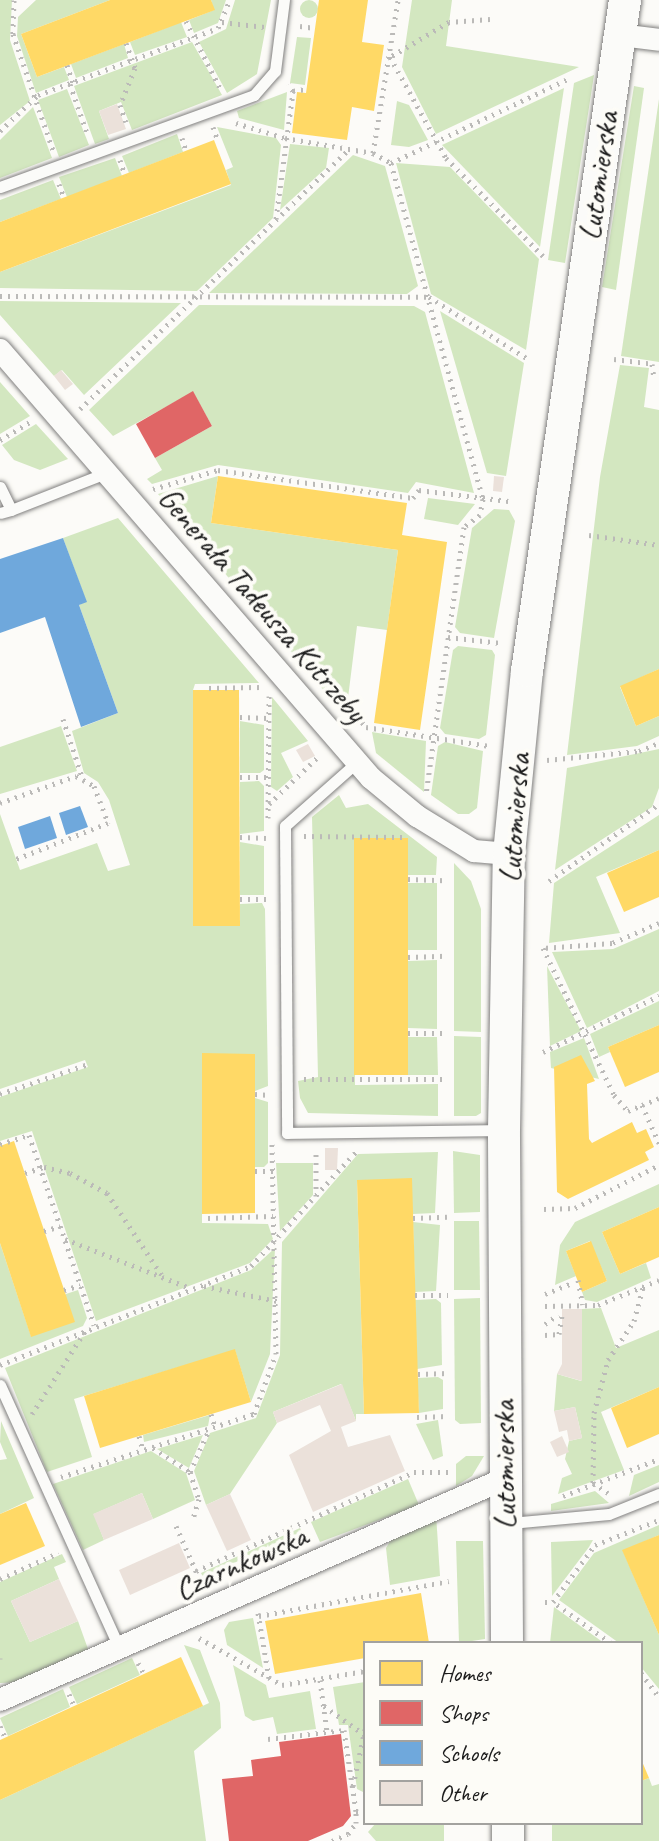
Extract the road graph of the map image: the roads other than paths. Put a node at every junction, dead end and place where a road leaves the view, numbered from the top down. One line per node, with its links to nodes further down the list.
1 (284, 0): 5 (lane)
2 (625, 0): 3 (main road, Lutomierska)
3 (620, 35): 4 (street); 11 (main road, Lutomierska)
4 (659, 40)
5 (0, 187)
6 (0, 350): 7 (street, Generała Tadeusza Kutrzeby)
7 (106, 473): 9 (lane); 10 (street, Generała Tadeusza Kutrzeby)
8 (0, 487): 9 (lane)
9 (5, 512)
10 (357, 762): 11 (street, Generała Tadeusza Kutrzeby); 12 (lane)
11 (509, 854): 12 (main road, Lutomierska)
12 (504, 1130): 14 (main road, Lutomierska)
13 (0, 1385): 18 (lane)
14 (504, 1479): 16 (main road, Lutomierska); 18 (street, Czarnkowska)
15 (659, 1494): 16 (lane)
16 (505, 1524): 17 (main road, Lutomierska)
17 (507, 1641)
18 (120, 1650): 19 (street, Czarnkowska)
19 (0, 1700)

